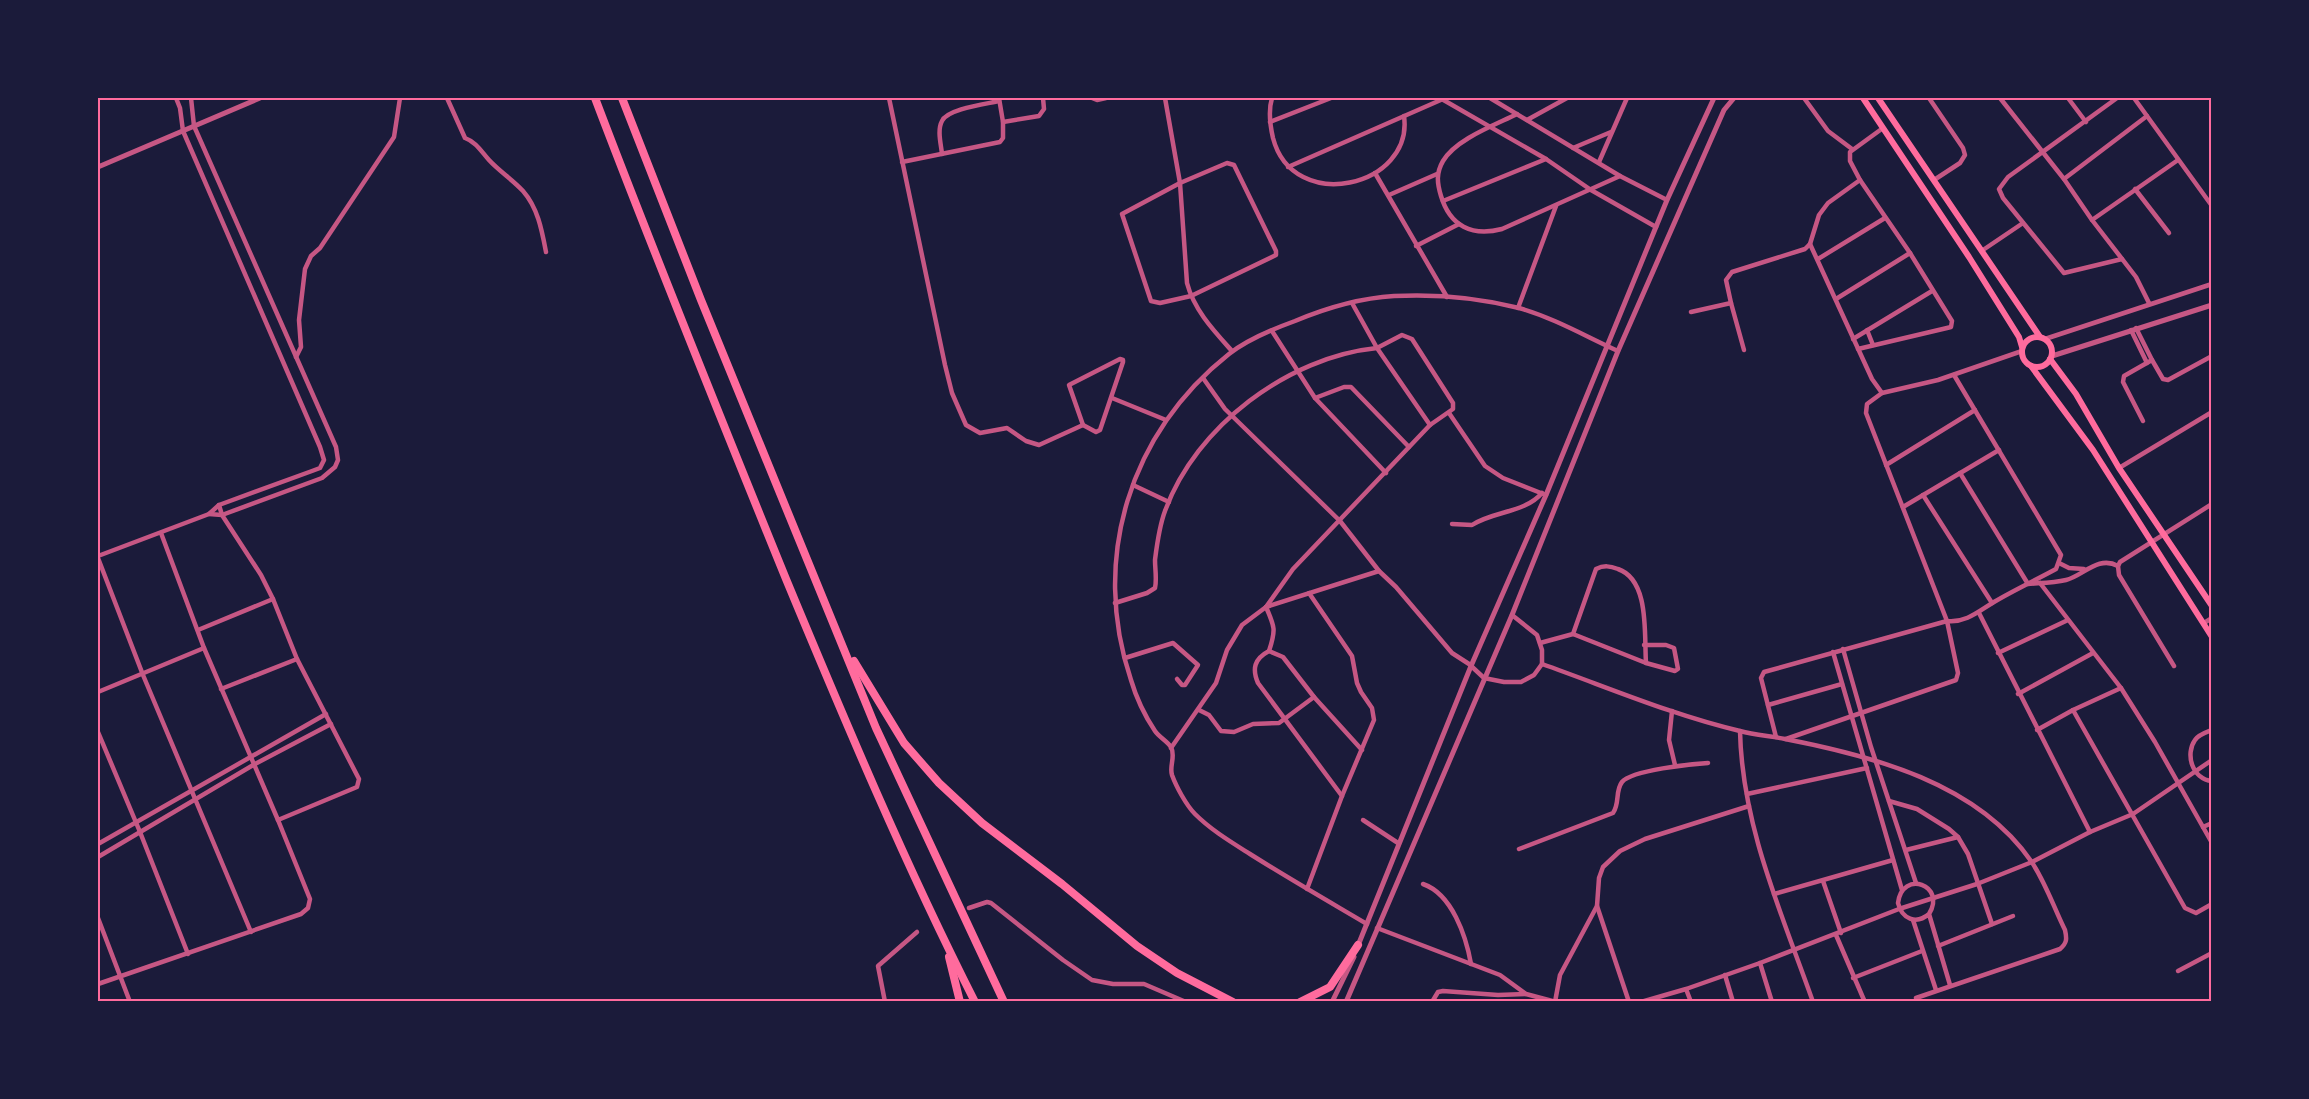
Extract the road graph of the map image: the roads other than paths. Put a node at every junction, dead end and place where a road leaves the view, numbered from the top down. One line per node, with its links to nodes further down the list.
1 (176, 98): 40 (street)
2 (191, 98): 37 (street)
3 (260, 98): 37 (street)
4 (400, 98): 106 (street)
5 (447, 98): 75 (street)
6 (595, 98): 265 (highway)
7 (622, 98): 169 (highway)
8 (889, 98): 48 (street)
9 (1043, 98): 34 (street)
10 (1092, 98): 11 (street)
11 (1106, 98)
12 (1165, 98): 58 (street)
13 (1272, 98): 35 (street)
14 (1331, 98): 35 (street)
15 (1442, 98): 31 (street); 38 (street)
16 (1490, 98): 30 (street)
17 (1567, 98): 33 (street)
18 (1627, 98): 41 (street)
19 (1714, 98): 62 (street)
20 (1734, 98): 91 (street)
21 (1804, 98): 43 (street)
22 (1863, 98): 39 (main road)
23 (1878, 98): 57 (main road)
24 (1929, 98): 57 (street)
25 (2000, 98): 44 (street)
26 (2068, 98): 36 (street)
27 (2117, 98): 36 (street)
28 (2134, 98): 32 (street)
29 (999, 99): 34 (street); 45 (street)
30 (1517, 114): 33 (street); 38 (street)
31 (1404, 116): 51 (street); 52 (street)
32 (2147, 116): 47 (street); 55 (street)
33 (1527, 120): 42 (street)
34 (1003, 122): 45 (street)
35 (1270, 122): 51 (street)
36 (2086, 122): 44 (street)
37 (194, 126): 40 (street); 106 (street)
38 (1489, 127): 46 (street); 53 (street)
39 (1883, 128): 43 (street); 101 (main road)
40 (183, 131): 50 (street); 126 (street)
41 (1611, 132): 42 (street); 49 (street)
42 (1573, 147): 49 (street)
43 (1852, 149): 56 (street)
44 (2043, 153): 55 (street); 68 (street)
45 (942, 154): 48 (street)
46 (1546, 159): 60 (street); 63 (street)
47 (2178, 160): 59 (street); 65 (street)
48 (902, 162): 122 (street)
49 (1599, 162): 54 (street)
50 (98, 167)
51 (1288, 167): 52 (street)
52 (1375, 173): 61 (street)
53 (1437, 174): 61 (street); 63 (street)
54 (1620, 176): 60 (street); 62 (street)
55 (2064, 179): 67 (street)
56 (1860, 180): 66 (street); 72 (street)
57 (1934, 180): 74 (main road)
58 (1180, 183): 81 (street); 81 (street); 81 (street)
59 (2135, 189): 67 (street); 71 (street)
60 (1591, 190): 64 (street); 70 (street)
61 (1389, 195): 73 (street)
62 (1667, 200): 70 (street)
63 (1443, 201): 69 (street)
64 (1556, 206): 69 (street); 88 (street)
65 (2211, 206)
66 (1885, 218): 76 (street); 77 (street)
67 (2092, 220): 78 (street)
68 (2023, 223): 74 (street); 78 (street)
69 (1459, 224): 73 (street)
70 (1656, 227): 90 (street)
71 (2169, 234)
72 (1810, 244): 77 (street); 85 (street)
73 (1416, 246): 82 (street)
74 (1983, 250): 95 (main road)
75 (546, 252)
76 (1910, 253): 80 (street); 83 (street)
77 (1818, 259): 83 (street)
78 (2122, 259): 86 (street)
79 (2211, 284): 86 (street)
80 (1932, 291): 93 (street); 97 (street)
81 (1191, 296): 103 (street)
82 (1447, 297): 84 (street); 88 (street)
83 (1836, 299): 96 (street)
84 (1352, 303): 94 (street); 99 (street)
85 (1731, 303): 89 (street); 102 (street)
86 (2149, 303): 95 (street)
87 (2211, 305): 92 (street)
88 (1518, 308): 98 (street)
89 (1691, 312)
90 (1619, 320): 91 (street); 98 (street)
91 (1629, 325): 104 (street)
92 (2133, 329): 107 (street); 108 (street)
93 (1867, 330): 96 (street); 97 (street)
94 (1272, 331): 103 (street); 110 (street)
95 (2042, 338): 101 (main road); 107 (main road)
96 (1853, 339): 100 (street)
97 (1873, 345): 100 (street)
98 (1608, 347): 104 (street); 133 (street)
99 (1377, 348): 110 (street); 118 (street); 123 (street)
100 (1858, 349): 113 (street)
101 (2022, 349): 109 (main road); 111 (street)
102 (1744, 350)
103 (1232, 351): 112 (street)
104 (1618, 351): 160 (street)
105 (2211, 356): 108 (street)
106 (296, 357): 127 (street)
107 (2051, 357): 109 (main road); 129 (main road)
108 (2150, 361): 121 (street)
109 (2031, 366): 145 (main road)
110 (1296, 371): 115 (street); 119 (street)
111 (1954, 375): 113 (street); 116 (street)
112 (1203, 378): 119 (street); 120 (street)
113 (1882, 393): 128 (street)
114 (1112, 398): 120 (street); 122 (street); 122 (street)
115 (1315, 398): 124 (street); 130 (street)
116 (1975, 410): 125 (street); 128 (street)
117 (2211, 412): 129 (street)
118 (1449, 413): 123 (street); 133 (street)
119 (1232, 416): 135 (street); 141 (street)
120 (1166, 420): 132 (street)
121 (2143, 422)
122 (1083, 425)
123 (1430, 425): 124 (street)
124 (1409, 447): 130 (street)
125 (1999, 450): 131 (street); 147 (street)
126 (324, 460): 127 (street); 137 (street)
127 (337, 464): 140 (street)
128 (1886, 465): 138 (street)
129 (2119, 468): 144 (main road)
130 (1386, 473): 141 (street)
131 (1960, 473): 134 (street); 152 (street)
132 (1133, 485): 135 (street); 155 (street)
133 (1544, 494): 142 (street); 181 (street)
134 (1923, 495): 138 (street); 156 (street)
135 (1169, 502): 155 (street)
136 (2211, 504): 144 (street)
137 (219, 505): 139 (street); 140 (street)
138 (1902, 507): 163 (street)
139 (209, 514): 140 (street); 143 (street)
140 (222, 515): 154 (street)
141 (1340, 521): 150 (street); 158 (street)
142 (1452, 524)
143 (161, 533): 146 (street); 165 (street)
144 (2163, 534): 145 (street); 157 (main road)
145 (2152, 543): 148 (street); 164 (main road)
146 (98, 557): 183 (street)
147 (2059, 563): 149 (street); 152 (street)
148 (2118, 566): 149 (street); 182 (street)
149 (2087, 568): 151 (street)
150 (1379, 571): 153 (street); 181 (street)
151 (2040, 583): 152 (street); 162 (street)
152 (2028, 584): 156 (street)
153 (1309, 593): 158 (street); 208 (street)
154 (273, 599): 165 (street); 178 (street)
155 (1115, 603): 177 (street)
156 (1992, 603): 159 (street)
157 (2211, 606)
158 (1266, 607): 173 (street); 193 (street)
159 (1979, 613): 163 (street); 175 (street)
160 (1512, 615): 168 (street); 184 (street)
161 (2211, 618): 164 (street)
162 (2068, 620): 175 (street); 176 (street)
163 (1947, 621): 172 (street); 196 (street)
164 (2204, 623): 167 (main road)
165 (198, 630): 171 (street)
166 (1573, 634): 168 (street); 170 (street); 179 (street)
167 (2211, 637)
168 (1540, 643): 180 (street)
169 (843, 644): 284 (highway); 292 (highway)
170 (1644, 645): 179 (street); 179 (street)
171 (204, 648): 183 (street); 188 (street)
172 (1844, 649): 174 (street); 196 (street)
173 (1269, 651): 191 (street); 199 (street)
174 (1833, 652): 186 (street); 192 (street)
175 (1998, 653): 190 (street)
176 (2093, 653): 187 (street); 190 (street)
177 (1125, 658): 185 (street); 207 (street)
178 (297, 659): 188 (street); 197 (street)
179 (1646, 663)
180 (1542, 664): 184 (street); 195 (street)
181 (1471, 666): 184 (street); 235 (street)
182 (2174, 666)
183 (143, 675): 189 (street); 220 (street)
184 (1484, 678): 261 (street)
185 (1177, 679)
186 (1842, 684): 192 (street); 198 (street)
187 (2121, 688): 194 (street); 219 (street)
188 (221, 689): 209 (street)
189 (98, 692)
190 (2018, 694): 201 (street)
191 (1314, 697): 199 (street); 208 (street)
192 (1768, 705): 205 (street)
193 (1199, 710): 199 (street); 207 (street)
194 (2073, 710): 201 (street); 226 (street)
195 (1672, 711): 203 (street); 215 (street)
196 (1860, 713): 198 (street); 212 (street)
197 (326, 714): 200 (street); 209 (street)
198 (1850, 716): 206 (street); 210 (street)
199 (1285, 720): 222 (street)
200 (331, 724): 214 (street); 227 (street)
201 (2037, 730): 233 (street)
202 (2211, 730): 217 (street)
203 (1740, 731): 205 (street); 221 (street)
204 (98, 732): 229 (street)
205 (1776, 737): 206 (street)
206 (1786, 739): 210 (street)
207 (1171, 748): 247 (street)
208 (1362, 750): 222 (street)
209 (251, 756): 214 (street); 220 (street)
210 (1863, 758): 212 (street); 216 (street)
211 (2211, 760): 217 (street)
212 (1875, 762): 224 (street); 242 (street)
213 (1708, 763): 215 (street)
214 (255, 764): 223 (street); 227 (street)
215 (1675, 765): 238 (street)
216 (1867, 768): 221 (street); 241 (street)
217 (2194, 771): 218 (street); 219 (street)
218 (2211, 781)
219 (2178, 782): 226 (street); 231 (street)
220 (192, 790): 223 (street); 229 (street)
221 (1747, 794): 225 (street)
222 (1342, 796): 247 (street)
223 (196, 800): 232 (street); 262 (street)
224 (1889, 801): 234 (street); 239 (street)
225 (1749, 806): 249 (street); 252 (street)
226 (2133, 813): 233 (street); 251 (street)
227 (278, 820): 262 (street)
228 (1363, 820): 235 (street)
229 (136, 822): 232 (street); 237 (street)
230 (2211, 823): 231 (street)
231 (2203, 827): 236 (street)
232 (141, 832): 240 (street); 271 (street)
233 (2090, 832): 242 (street)
234 (1958, 837): 239 (street); 246 (street)
235 (1398, 843): 259 (street)
236 (2211, 843)
237 (98, 844)
238 (1519, 849)
239 (1905, 850): 244 (street)
240 (98, 857)
241 (1893, 860): 243 (street); 248 (street)
242 (2032, 862): 246 (street); 279 (street)
243 (1823, 881): 249 (street); 264 (street)
244 (1916, 883): 248 (street); 250 (street)
245 (1423, 884): 273 (street)
246 (1977, 884): 250 (street); 260 (street)
247 (1307, 889): 259 (street)
248 (1902, 890): 254 (street)
249 (1774, 894): 268 (street)
250 (1934, 897): 254 (street); 255 (street)
251 (2211, 904)
252 (1598, 906): 286 (street); 299 (street)
253 (969, 908): 293 (street)
254 (1899, 909): 258 (street); 264 (street)
255 (1929, 914): 258 (street); 267 (street)
256 (2013, 916): 260 (street)
257 (98, 918): 276 (street)
258 (1913, 920): 269 (street)
259 (1367, 924): 266 (street)
260 (1992, 924): 267 (street)
261 (1377, 928): 273 (street); 297 (street)
262 (251, 932): 271 (street)
263 (916, 932): 289 (street)
264 (1838, 934): 268 (street); 277 (street)
265 (946, 943): 290 (highway); 291 (highway)
266 (1358, 945): 295 (highway); 296 (street)
267 (1938, 946): 279 (street)
268 (1794, 950): 272 (street); 303 (street)
269 (1922, 951): 277 (street); 281 (street)
270 (2211, 953): 274 (street)
271 (188, 954): 276 (street)
272 (1760, 963): 275 (street); 302 (street)
273 (1471, 964): 282 (street)
274 (2178, 971)
275 (1725, 975): 280 (street); 301 (street)
276 (120, 977): 278 (street); 288 (street)
277 (1853, 978): 285 (street)
278 (98, 984)
279 (1950, 985): 281 (street)
280 (1686, 989): 287 (street); 300 (street)
281 (1936, 990): 283 (street)
282 (1526, 994): 286 (street); 298 (street)
283 (1916, 998)
284 (1230, 1000): 294 (highway)
285 (1864, 1000)
286 (1555, 1001)
287 (1644, 1001)
288 (130, 1002)
289 (885, 1002)
290 (960, 1002)
291 (975, 1002)
292 (1004, 1002)
293 (1186, 1002)
294 (1241, 1002)
295 (1299, 1002)
296 (1332, 1002)
297 (1346, 1002)
298 (1432, 1002)
299 (1629, 1002)
300 (1690, 1002)
301 (1733, 1002)
302 (1772, 1002)
303 (1813, 1002)

